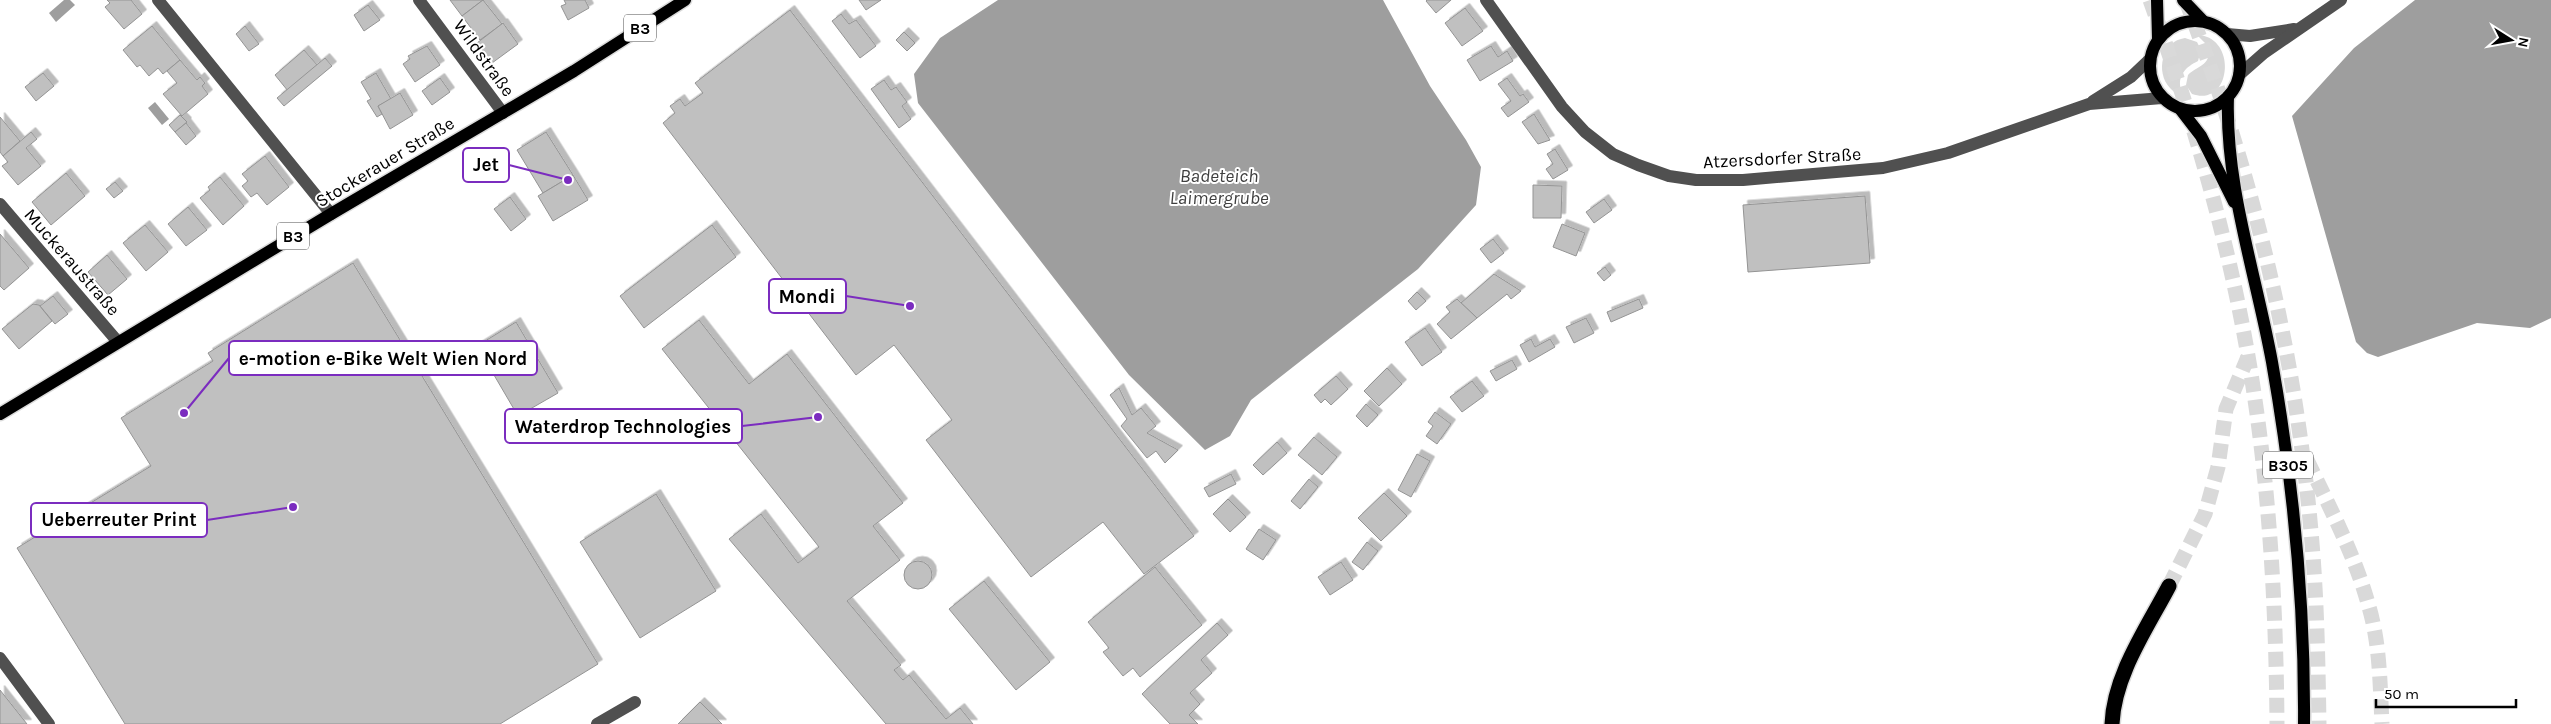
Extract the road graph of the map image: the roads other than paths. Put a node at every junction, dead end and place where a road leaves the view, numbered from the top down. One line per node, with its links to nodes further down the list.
1 (158, 0): 21 (street)
2 (419, 0): 18 (street, Wildstraße)
3 (684, 0): 18 (main road, Stockerauer Straße / B3)
4 (1486, 0): 16 (street, Atzersdorfer Straße)
5 (2157, 0): 11 (main road)
6 (2184, 0): 8 (main road)
7 (2341, 0): 9 (street)
8 (2203, 21): 10 (main road); 11 (main road)
9 (2299, 28): 10 (street); 13 (street)
10 (2227, 34): 13 (main road)
11 (2158, 39): 12 (main road)
12 (2150, 59): 15 (main road); 16 (street, Atzersdorfer Straße)
13 (2239, 75): 14 (main road, B305)
14 (2228, 97): 17 (main road); 20 (main road, B305)
15 (2162, 98): 16 (street, Atzersdorfer Straße); 17 (main road, B305)
16 (2089, 104)
17 (2181, 110): 20 (main road, B305)
18 (503, 113): 21 (main road, Stockerauer Straße / B3)
19 (0, 204): 22 (street, Muckeraustraße)
20 (2239, 211): 30 (main road, B305)
21 (331, 214): 22 (main road, Stockerauer Straße / B3)
22 (118, 342): 23 (main road, Stockerauer Straße / B3)
23 (0, 414)
24 (2169, 586): 29 (highway)
25 (0, 658): 27 (street)
26 (635, 702): 28 (street)
27 (49, 724)
28 (597, 724)
29 (2112, 724)
30 (2304, 724)

